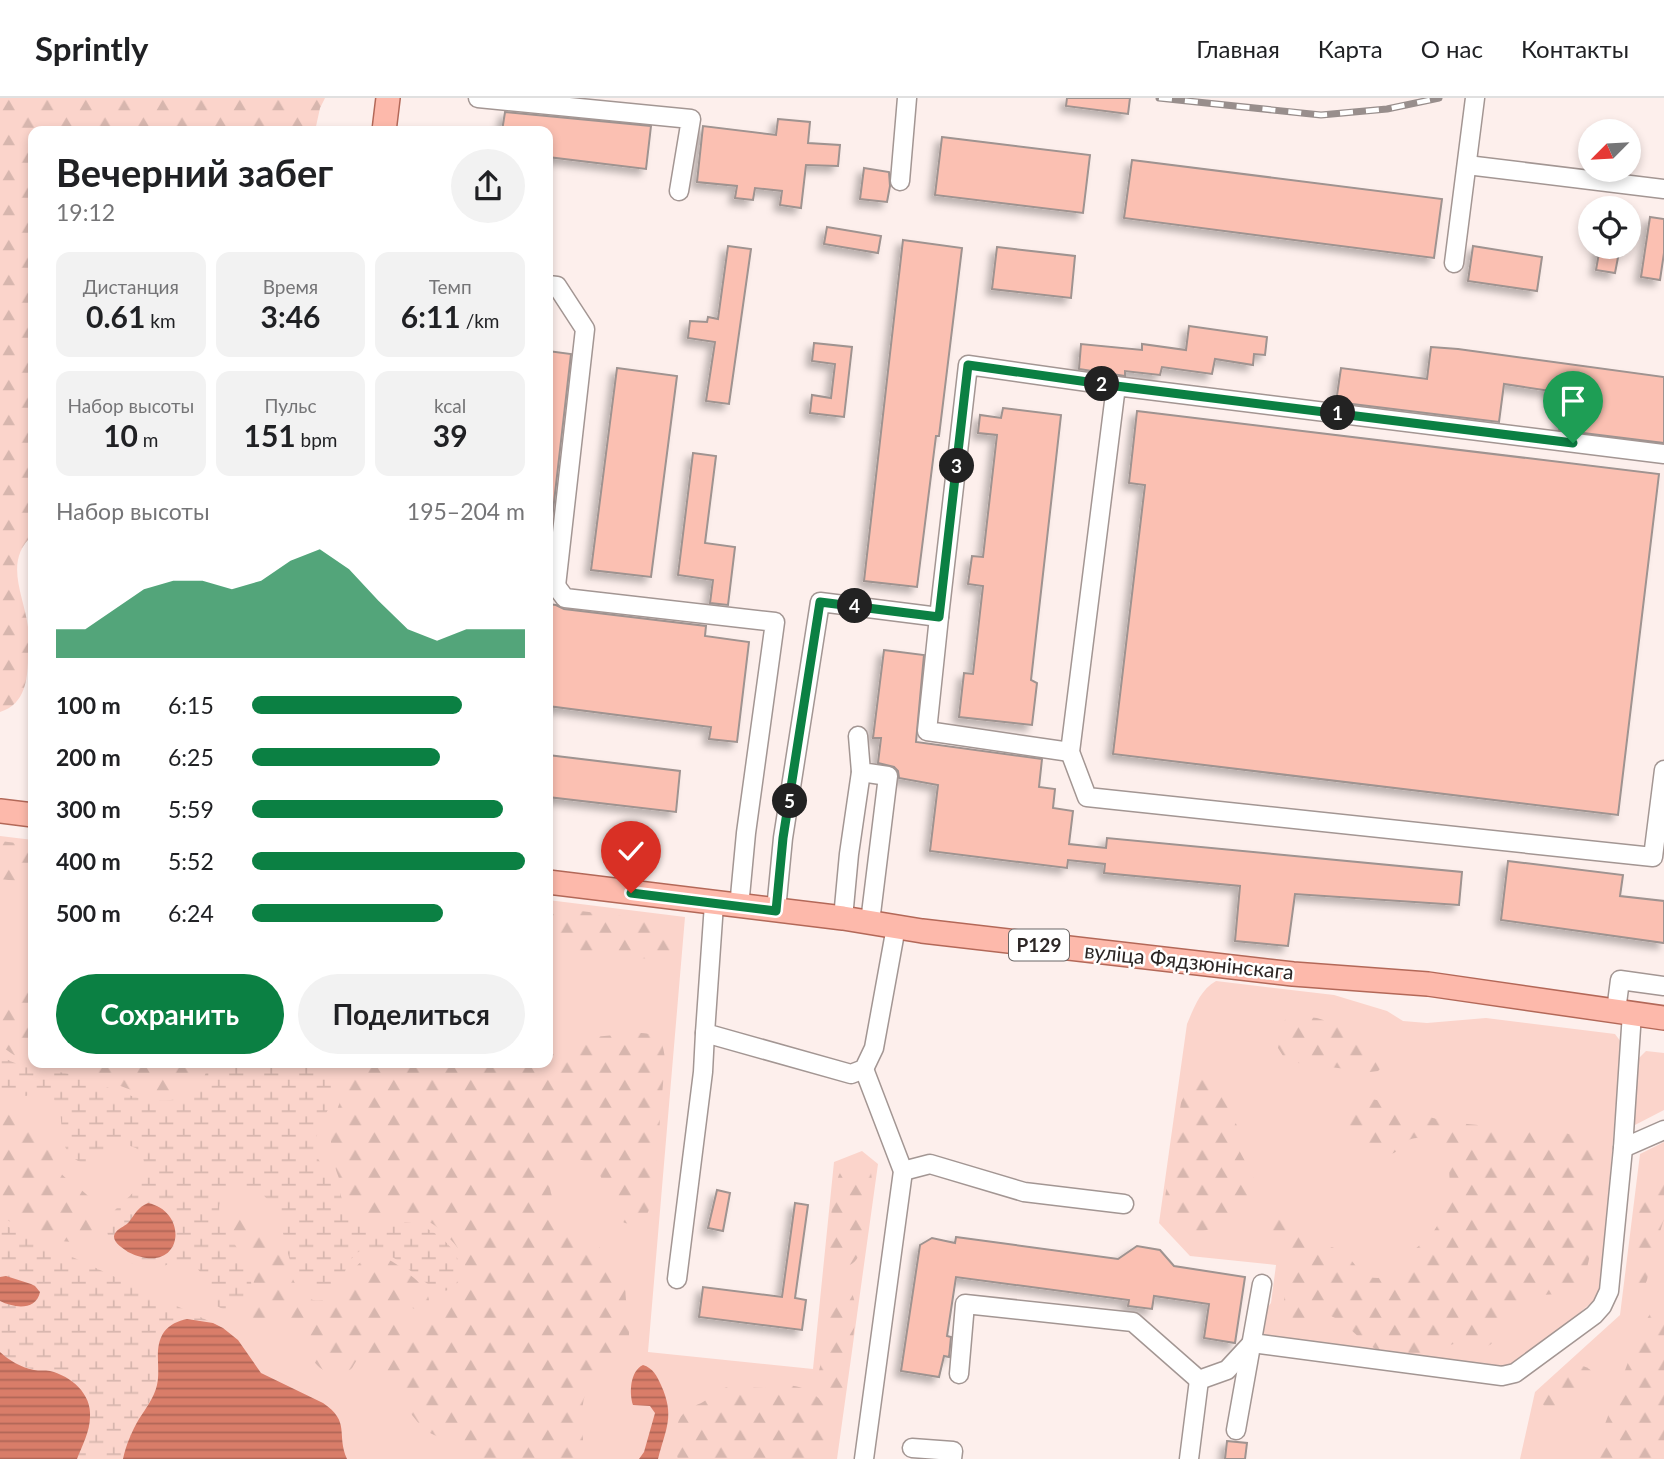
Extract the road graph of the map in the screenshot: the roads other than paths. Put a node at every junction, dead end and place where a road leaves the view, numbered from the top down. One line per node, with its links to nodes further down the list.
1 (388, 98): 5 (main road)
2 (479, 98): 9 (lane)
3 (907, 98): 7 (lane)
4 (1475, 98): 6 (lane)
5 (385, 126)
6 (1467, 165): 8 (lane); 10 (lane)
7 (900, 181)
8 (1664, 189)
9 (679, 191)
10 (1454, 263)
11 (553, 286): 14 (lane)
12 (1116, 386): 13 (lane); 16 (lane); 18 (lane)
13 (1664, 454)
14 (553, 577)
15 (553, 586): 25 (lane)
16 (939, 617): 18 (lane); 26 (lane)
17 (858, 736): 20 (lane)
18 (1070, 752): 19 (lane)
19 (1664, 770)
20 (862, 772): 27 (lane); 28 (lane)
21 (0, 811): 22 (main road)
22 (28, 814)
23 (553, 883): 24 (main road, вуліца Фядзюнінскага / Р129)
24 (714, 904): 25 (main road, вуліца Фядзюнінскага / Р129); 33 (lane)
25 (739, 906): 26 (main road, вуліца Фядзюнінскага / Р129)
26 (776, 911): 27 (main road, вуліца Фядзюнінскага / Р129)
27 (843, 918): 28 (main road, вуліца Фядзюнінскага / Р129)
28 (870, 922): 29 (main road, вуліца Фядзюнінскага / Р129)
29 (897, 927): 31 (main road, вуліца Фядзюнінскага / Р129); 34 (lane)
30 (1664, 986): 31 (lane)
31 (1624, 1012): 32 (main road, вуліца Фядзюнінскага / Р129); 36 (lane)
32 (1664, 1017)
33 (705, 1032): 34 (lane); 39 (lane)
34 (864, 1069): 37 (lane)
35 (1664, 1130): 36 (lane)
36 (1623, 1148): 41 (lane)
37 (903, 1171): 38 (lane); 46 (lane)
38 (1124, 1204)
39 (677, 1279)
40 (1262, 1284): 41 (lane)
41 (1252, 1343): 43 (lane); 44 (lane)
42 (959, 1374): 43 (lane)
43 (1199, 1380): 48 (lane)
44 (1236, 1430)
45 (912, 1448): 47 (lane)
46 (864, 1459)
47 (952, 1459)
48 (1189, 1459)

